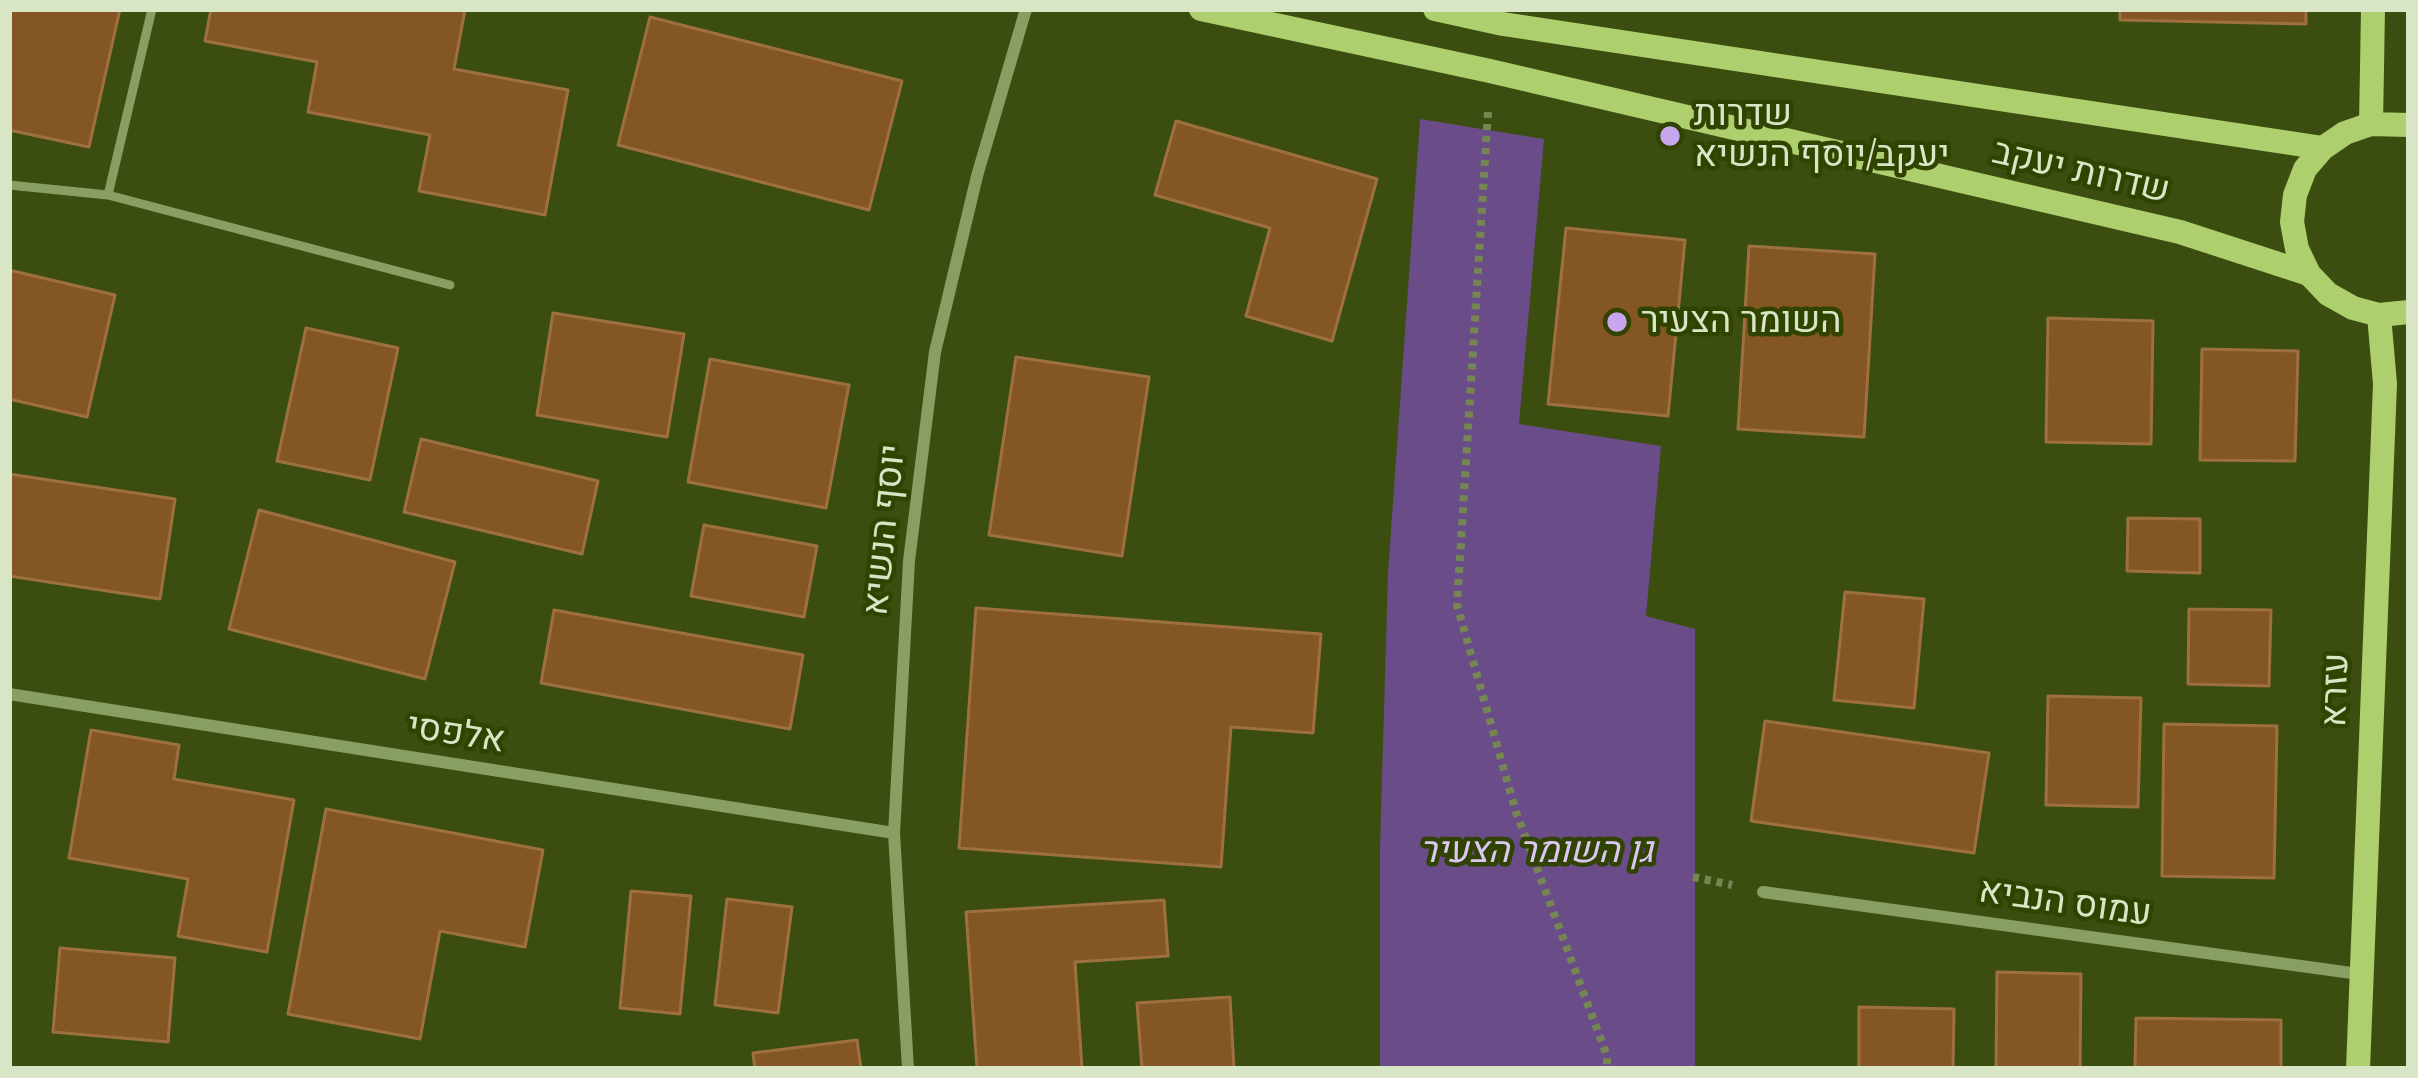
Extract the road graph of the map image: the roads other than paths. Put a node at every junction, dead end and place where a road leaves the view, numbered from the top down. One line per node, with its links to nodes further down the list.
1 (152, 9): 10 (lane)
2 (1026, 9): 16 (street, יוסף הנשיא)
3 (1201, 9): 11 (street, שדרות יעקב)
4 (1435, 9): 8 (street, שדרות יעקב)
5 (2373, 9): 6 (street)
6 (2371, 124): 7 (street); 8 (street)
7 (2409, 125)
8 (2323, 148): 11 (street)
9 (9, 184): 10 (lane)
10 (108, 195): 12 (lane)
11 (2309, 274): 14 (street, שדרות יעקב)
12 (451, 285)
13 (2409, 312): 14 (street)
14 (2379, 315): 18 (street, עזרא)
15 (9, 694): 16 (street, אלפסי)
16 (894, 833): 19 (street, יוסף הנשיא)
17 (1762, 892): 18 (street, עמוס הנביא)
18 (2359, 974): 20 (street, עזרא)
19 (908, 1069)
20 (2358, 1069)

